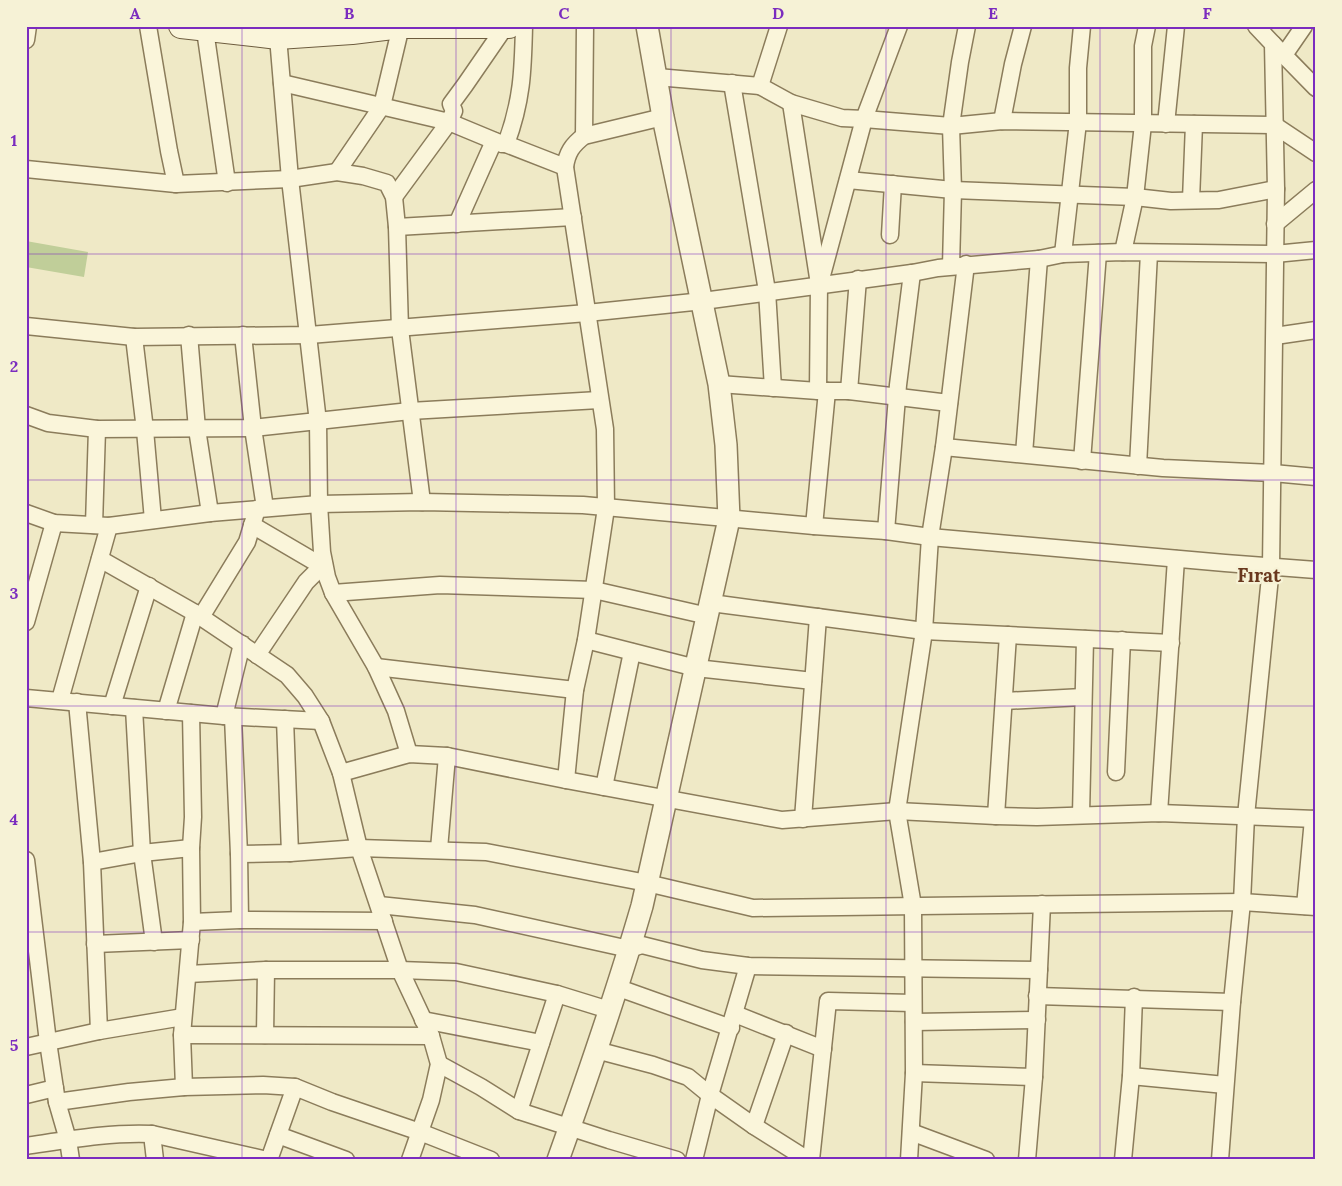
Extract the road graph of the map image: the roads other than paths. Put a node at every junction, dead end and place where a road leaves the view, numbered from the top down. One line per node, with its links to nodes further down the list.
1 (28, 26): 23 (street)
2 (148, 26): 51 (street)
3 (181, 26): 21 (main road)
4 (474, 26): 5 (main road); 19 (main road)
5 (504, 26): 6 (main road); 35 (street)
6 (509, 26)
7 (524, 26): 43 (street)
8 (585, 26): 42 (street)
9 (647, 26): 25 (street)
10 (779, 26): 28 (street)
11 (899, 26): 33 (street)
12 (967, 26): 41 (street)
13 (1023, 26): 34 (street)
14 (1082, 26): 36 (street)
15 (1147, 26): 37 (street)
16 (1176, 26): 38 (street)
17 (1256, 26): 24 (street)
18 (1304, 26): 24 (street)
19 (409, 27): 20 (main road); 31 (street)
20 (352, 29): 22 (main road)
21 (205, 30): 22 (main road); 50 (street)
22 (269, 34): 26 (street)
23 (26, 40)
24 (1278, 50): 29 (street); 40 (street)
25 (657, 77): 27 (street); 32 (street)
26 (282, 83): 31 (street); 48 (street)
27 (732, 83): 28 (street); 76 (street)
28 (760, 86): 30 (street)
29 (1316, 88)
30 (791, 103): 33 (street); 75 (street)
31 (382, 106): 35 (street); 47 (street)
32 (663, 117): 42 (street); 77 (street)
33 (864, 118): 41 (street); 49 (street)
34 (1002, 121): 36 (street); 41 (street)
35 (449, 122): 43 (street); 56 (street)
36 (1078, 122): 37 (street); 57 (street)
37 (1143, 124): 38 (street); 58 (street)
38 (1166, 124): 39 (street)
39 (1194, 124): 40 (street); 59 (street)
40 (1274, 125): 44 (street); 53 (street)
41 (951, 126): 54 (street)
42 (584, 136): 45 (street)
43 (500, 142): 45 (street); 61 (street)
44 (1316, 153)
45 (565, 167): 60 (street)
46 (26, 169): 51 (street)
47 (337, 172): 48 (street); 56 (street)
48 (290, 179): 50 (street); 83 (street)
49 (848, 180): 52 (street); 75 (street)
50 (227, 183): 51 (street)
51 (176, 184)
52 (893, 184): 54 (street); 64 (street)
53 (1276, 189): 59 (street); 62 (street)
54 (953, 190): 57 (street); 72 (street)
55 (1316, 190): 62 (street)
56 (394, 196): 63 (street)
57 (1071, 196): 58 (street); 69 (street)
58 (1134, 197): 59 (street); 66 (street)
59 (1191, 200)
60 (573, 217): 61 (street); 78 (street)
61 (457, 224): 63 (street)
62 (1275, 224): 70 (street)
63 (396, 227): 80 (street)
64 (890, 235)
65 (1316, 250): 70 (street)
66 (1123, 252): 67 (street); 68 (street)
67 (1098, 253): 69 (street); 103 (street)
68 (1149, 253): 70 (street); 104 (street)
69 (1063, 254): 71 (street)
70 (1275, 254): 85 (street)
71 (1039, 259): 72 (street); 102 (street)
72 (959, 265): 73 (street); 93 (street)
73 (912, 273): 74 (street); 91 (street)
74 (858, 279): 75 (street); 90 (street)
75 (819, 284): 76 (street); 89 (street)
76 (767, 291): 77 (street); 88 (street)
77 (703, 301): 78 (street); 87 (street)
78 (587, 313): 80 (street); 92 (street)
79 (26, 326): 86 (street)
80 (400, 329): 83 (street); 94 (street)
81 (1316, 330): 85 (street)
82 (244, 335): 83 (street); 84 (street); 97 (street)
83 (309, 335): 96 (street)
84 (189, 336): 86 (street); 99 (street)
85 (1274, 336): 105 (street)
86 (134, 337): 100 (street)
87 (719, 384): 88 (street); 113 (street)
88 (772, 388): 89 (street)
89 (822, 391): 90 (street); 118 (street)
90 (849, 391): 91 (street)
91 (898, 397): 93 (street); 119 (street)
92 (599, 400): 94 (street); 109 (street)
93 (949, 403): 101 (street)
94 (410, 411): 96 (street); 107 (street)
95 (26, 415): 98 (street)
96 (318, 422): 97 (street); 108 (street)
97 (253, 428): 99 (street); 110 (street)
98 (97, 429): 100 (street); 116 (street)
99 (197, 429): 100 (street); 112 (street)
100 (145, 430): 114 (street)
101 (944, 447): 102 (street); 120 (street)
102 (1024, 454): 103 (street)
103 (1082, 461): 104 (street)
104 (1138, 466): 105 (street)
105 (1273, 473): 106 (street); 124 (street)
106 (1316, 477)
107 (422, 502): 108 (street); 109 (street)
108 (319, 504): 110 (street); 123 (street)
109 (606, 508): 113 (street); 127 (street)
110 (261, 509): 112 (street); 117 (street)
111 (26, 513): 115 (street)
112 (210, 513): 114 (street)
113 (729, 518): 118 (street); 129 (street)
114 (153, 520): 116 (street)
115 (54, 523): 116 (street); 132 (street)
116 (102, 525): 121 (street)
117 (252, 525): 123 (street); 130 (street)
118 (814, 526): 119 (street)
119 (886, 531): 120 (street)
120 (930, 537): 122 (street); 133 (street)
121 (100, 559): 126 (street); 148 (street)
122 (1176, 559): 124 (street); 138 (street)
123 (323, 565): 128 (street); 141 (street)
124 (1271, 567): 125 (street); 169 (street)
125 (1316, 570)
126 (149, 586): 130 (street); 151 (street)
127 (594, 590): 128 (street); 129 (street); 136 (street)
128 (333, 593): 142 (street)
129 (709, 610): 131 (street); 143 (street)
130 (198, 615): 139 (street); 153 (street)
131 (818, 617): 133 (street); 144 (street)
132 (26, 622)
133 (924, 631): 134 (street); 165 (street)
134 (1008, 635): 135 (street); 149 (street)
135 (1085, 638): 137 (street); 146 (street)
136 (586, 640): 140 (street); 145 (street)
137 (1122, 640): 138 (street); 160 (street)
138 (1171, 643): 166 (street)
139 (242, 644): 141 (street); 155 (street)
140 (632, 652): 143 (street); 163 (street)
141 (257, 655): 157 (street)
142 (376, 667): 145 (street); 158 (street)
143 (696, 668): 144 (street); 164 (street)
144 (813, 680): 170 (street)
145 (575, 690): 162 (street)
146 (1084, 697): 149 (street); 167 (street)
147 (26, 698): 148 (street)
148 (60, 700): 150 (street)
149 (1004, 701): 168 (street)
150 (77, 702): 151 (street); 179 (street)
151 (112, 706): 152 (street)
152 (134, 708): 153 (street); 175 (street)
153 (166, 711): 154 (street)
154 (191, 713): 155 (street); 172 (street)
155 (228, 716): 156 (street); 177 (street)
156 (285, 719): 157 (street); 176 (street)
157 (321, 721): 161 (street)
158 (409, 754): 159 (street); 161 (street)
159 (447, 756): 162 (street); 174 (street)
160 (1116, 772)
161 (341, 773): 173 (street)
162 (566, 780): 163 (street)
163 (604, 787): 164 (street)
164 (666, 799): 170 (street); 180 (street)
165 (897, 811): 168 (street); 170 (street); 183 (street)
166 (1159, 813): 167 (street); 169 (street)
167 (1081, 815): 168 (street)
168 (996, 816)
169 (1246, 816): 171 (street); 181 (street)
170 (804, 819)
171 (1314, 819): 184 (street)
172 (191, 848): 175 (street); 187 (street)
173 (359, 848): 174 (street); 176 (street); 185 (street)
174 (439, 850): 180 (street)
175 (142, 853): 179 (street); 189 (street)
176 (290, 853): 177 (street)
177 (239, 854): 186 (street)
178 (26, 860): 198 (street)
179 (92, 862): 190 (street)
180 (647, 883): 183 (street); 191 (street)
181 (1242, 902): 182 (street); 184 (street); 203 (street)
182 (1042, 904): 183 (street); 196 (street)
183 (913, 906): 193 (street)
184 (1311, 907)
185 (382, 913): 186 (street); 191 (street); 195 (street)
186 (240, 920): 187 (street)
187 (192, 922): 188 (street)
188 (191, 940): 189 (street); 197 (street)
189 (154, 942): 190 (street)
190 (95, 944): 211 (street)
191 (630, 949): 192 (street); 199 (street)
192 (748, 966): 193 (street); 209 (street)
193 (913, 969): 196 (street); 204 (street)
194 (266, 970): 195 (street); 197 (street); 214 (street)
195 (400, 970): 200 (street); 207 (street)
196 (1039, 970): 201 (street)
197 (188, 974): 206 (street)
198 (33, 983): 216 (street)
199 (616, 987): 205 (street); 209 (street)
200 (557, 994): 205 (street); 217 (street)
201 (1037, 996): 202 (street); 208 (street)
202 (1134, 997): 203 (street); 223 (street)
203 (1232, 1002): 225 (street)
204 (913, 1003): 210 (street); 219 (street)
205 (609, 1010): 220 (street)
206 (184, 1017): 211 (street); 213 (street)
207 (423, 1020): 215 (street); 217 (street)
208 (1037, 1020): 210 (street); 224 (street)
209 (733, 1021): 212 (street); 230 (street)
210 (914, 1022): 222 (street)
211 (99, 1031): 216 (street)
212 (786, 1033): 219 (street); 232 (street)
213 (182, 1035): 214 (street); 227 (street)
214 (265, 1035): 215 (street)
215 (431, 1036): 221 (street)
216 (48, 1042): 218 (street); 229 (street)
217 (541, 1043): 231 (street)
218 (26, 1047)
219 (823, 1049): 249 (street)
220 (596, 1050): 230 (street); 233 (street)
221 (439, 1064): 231 (street); 234 (street)
222 (914, 1072): 224 (street); 235 (street)
223 (1131, 1076): 225 (street); 253 (street)
224 (1034, 1077): 252 (street)
225 (1225, 1085): 254 (street)
226 (295, 1087): 227 (street); 234 (street); 237 (street)
227 (184, 1088): 229 (street)
228 (26, 1095): 229 (street)
229 (56, 1095): 238 (street)
230 (710, 1095): 232 (street); 248 (street)
231 (519, 1111): 233 (street)
232 (754, 1126): 249 (street)
233 (570, 1127): 246 (street); 247 (street)
234 (420, 1132): 244 (street); 245 (street)
235 (911, 1132): 250 (street); 251 (street)
236 (152, 1134): 238 (street); 241 (street); 242 (street)
237 (278, 1135): 242 (street); 243 (street)
238 (68, 1140): 239 (street); 240 (street)
239 (26, 1146)
240 (71, 1160)
241 (155, 1160)
242 (268, 1160)
243 (346, 1160)
244 (410, 1160)
245 (491, 1160)
246 (558, 1160)
247 (677, 1160)
248 (694, 1160)
249 (810, 1160)
250 (909, 1160)
251 (986, 1160)
252 (1027, 1160)
253 (1123, 1160)
254 (1220, 1160)

